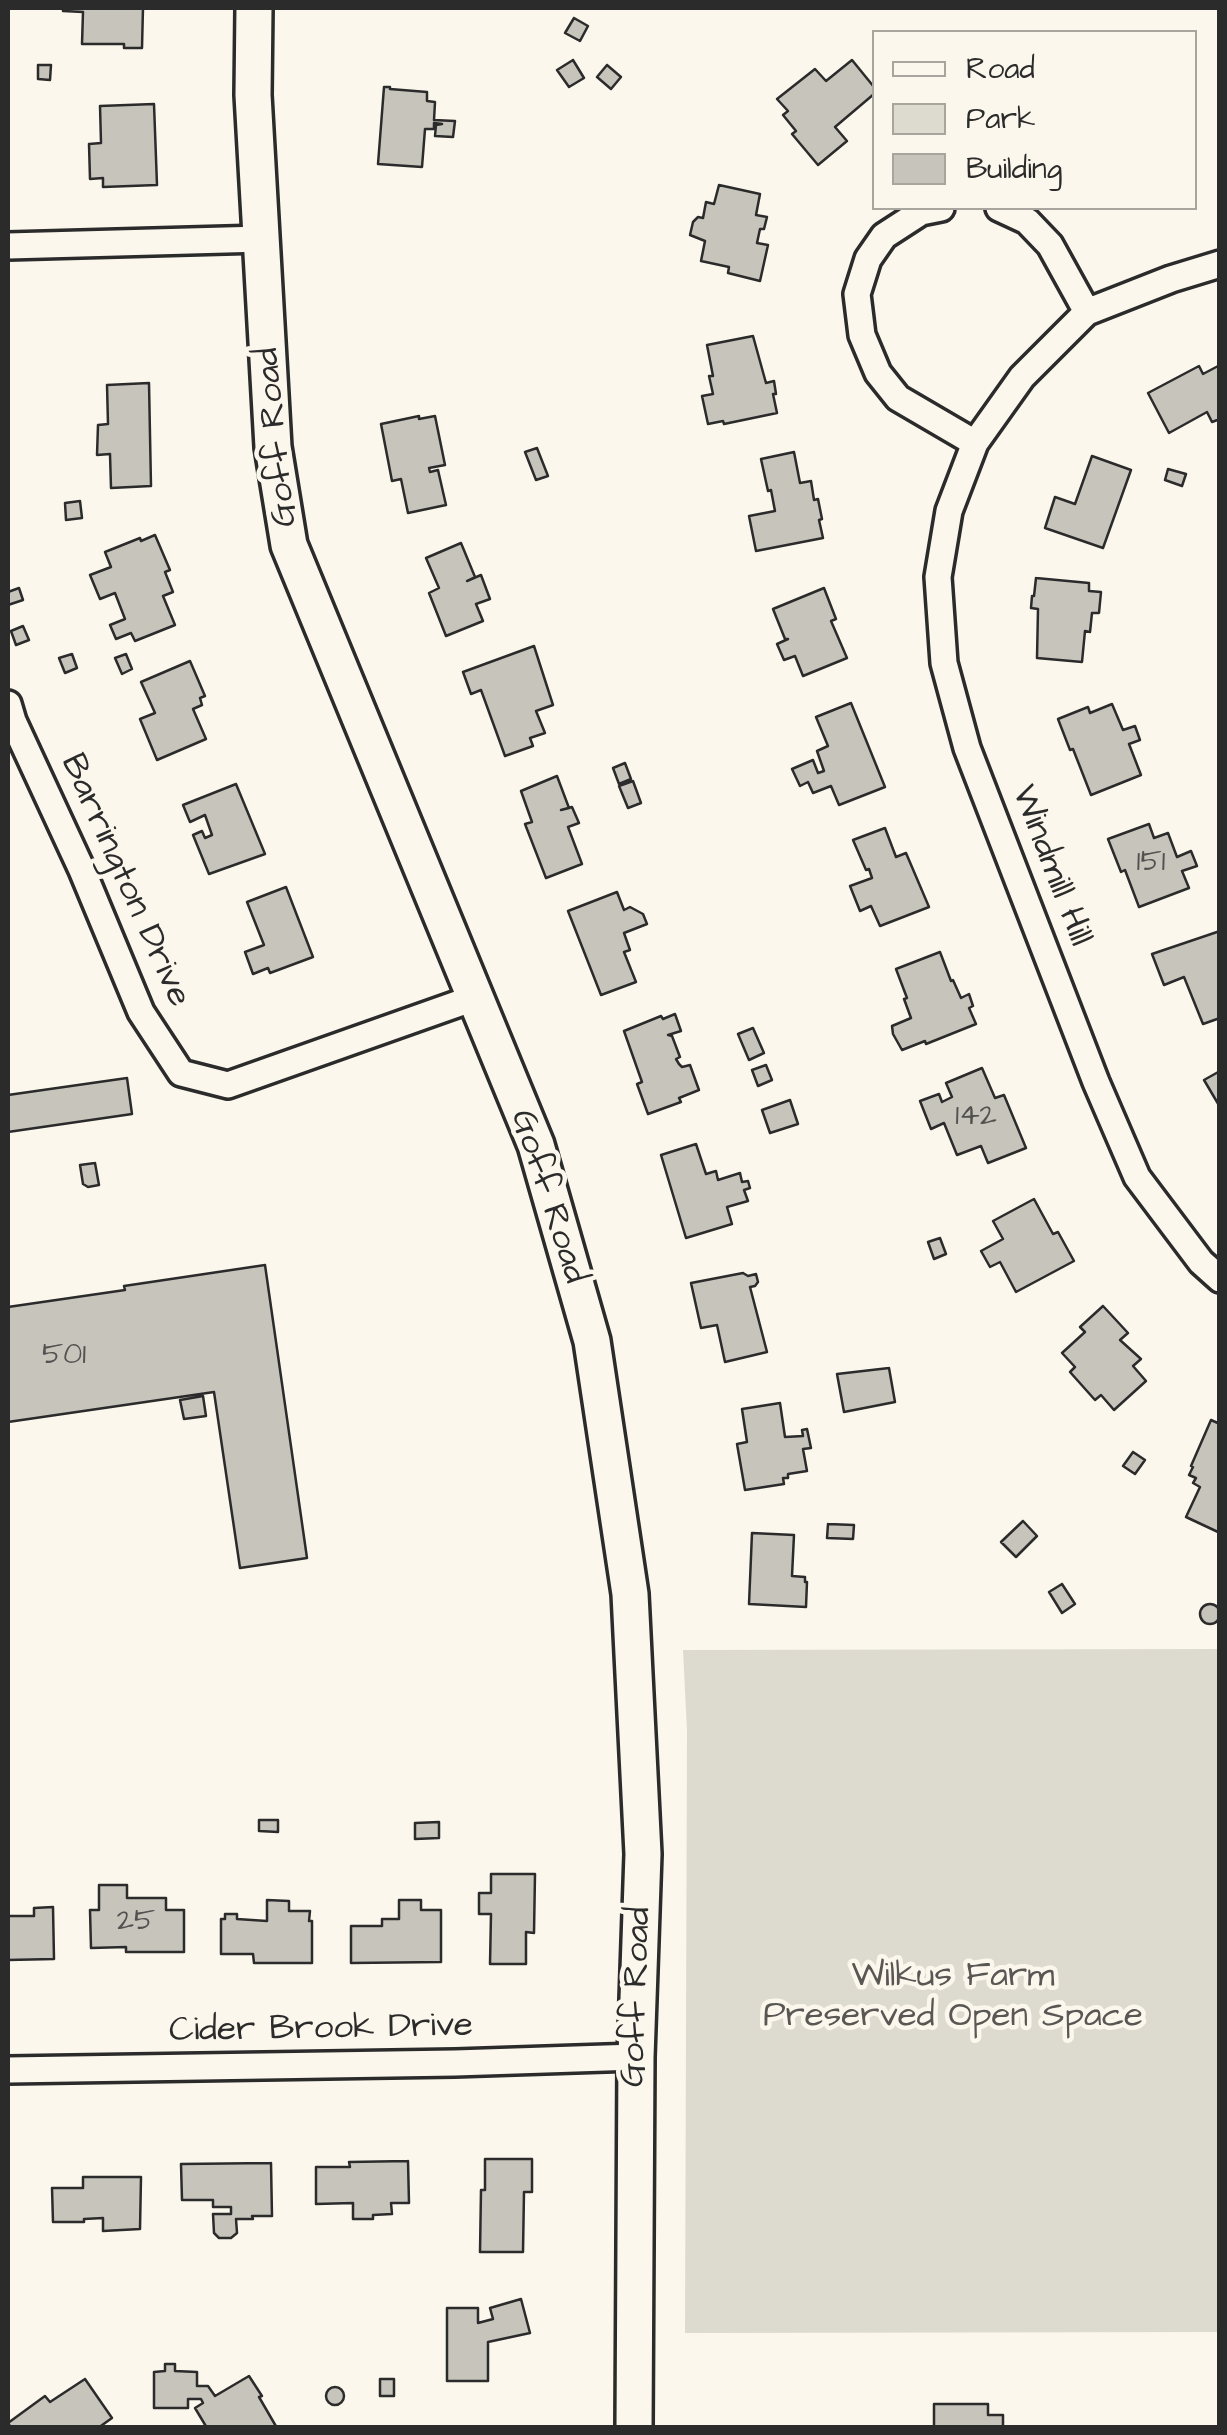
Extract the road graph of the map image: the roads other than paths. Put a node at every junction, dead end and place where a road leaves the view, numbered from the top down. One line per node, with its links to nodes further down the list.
1 (254, 8): 4 (street, Goff Road)
2 (931, 210): 8 (street)
3 (1003, 210): 7 (street)
4 (262, 239): 5 (street); 10 (street, Goff Road)
5 (8, 246)
6 (1220, 264): 7 (street, Windmill Hill)
7 (1087, 312): 8 (street, Windmill Hill)
8 (975, 444): 11 (street, Windmill Hill)
9 (8, 704): 10 (street, Barrington Drive)
10 (474, 998): 12 (street, Goff Road)
11 (1220, 1279)
12 (636, 2057): 13 (street, Cider Brook Drive); 14 (street, Goff Road)
13 (8, 2070)
14 (634, 2428)

